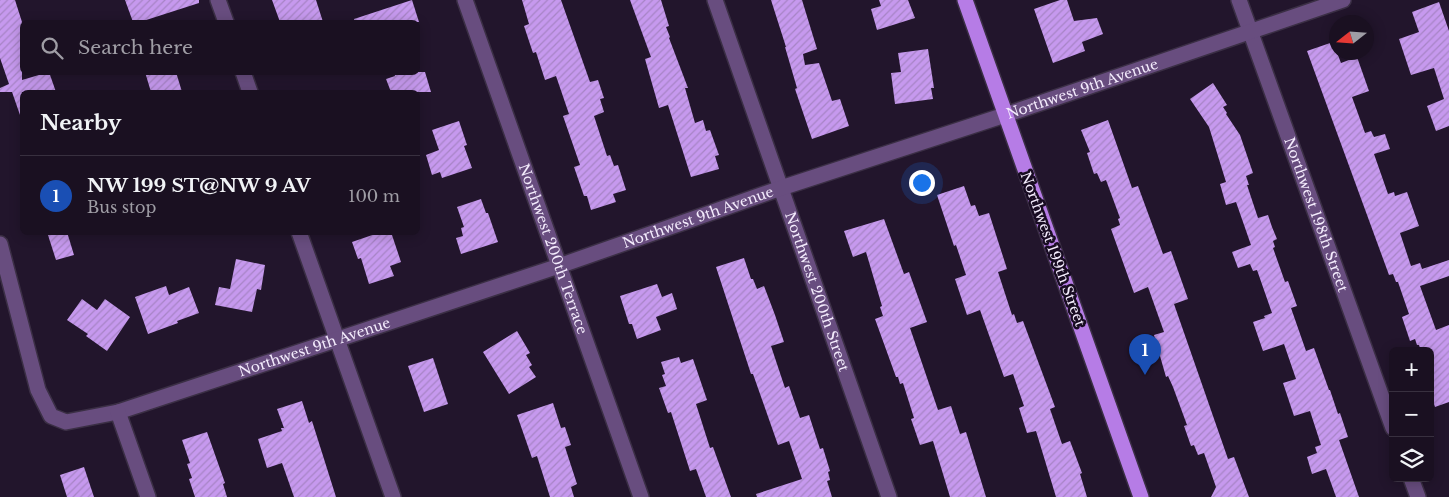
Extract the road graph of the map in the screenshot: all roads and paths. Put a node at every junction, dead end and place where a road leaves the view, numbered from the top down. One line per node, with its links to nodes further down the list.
1 (218, 0): 7 (street)
2 (465, 0): 15 (street, Northwest 200th Terrace)
3 (715, 0): 12 (street, Northwest 200th Street)
4 (965, 0): 11 (main road, Northwest 199th Street)
5 (1239, 0): 8 (street, Northwest 198th Street)
6 (1343, 0): 8 (street, Northwest 9th Avenue)
7 (225, 20)
8 (1250, 32): 11 (street, Northwest 9th Avenue); 18 (street, Northwest 198th Street)
9 (244, 75): 10 (street)
10 (249, 90)
11 (1005, 115): 12 (street, Northwest 9th Avenue); 24 (main road, Northwest 199th Street)
12 (781, 188): 15 (street, Northwest 9th Avenue); 23 (street, Northwest 200th Street)
13 (300, 235): 16 (street)
14 (0, 244): 17 (street, Northwest 9th Avenue)
15 (559, 266): 16 (street, Northwest 9th Avenue); 22 (street, Northwest 200th Terrace)
16 (337, 339): 17 (street, Northwest 9th Avenue); 21 (street)
17 (118, 412): 20 (street)
18 (1389, 417)
19 (1412, 482): 25 (street)
20 (148, 497)
21 (393, 497)
22 (641, 497)
23 (889, 497)
24 (1141, 497)
25 (1418, 497)

